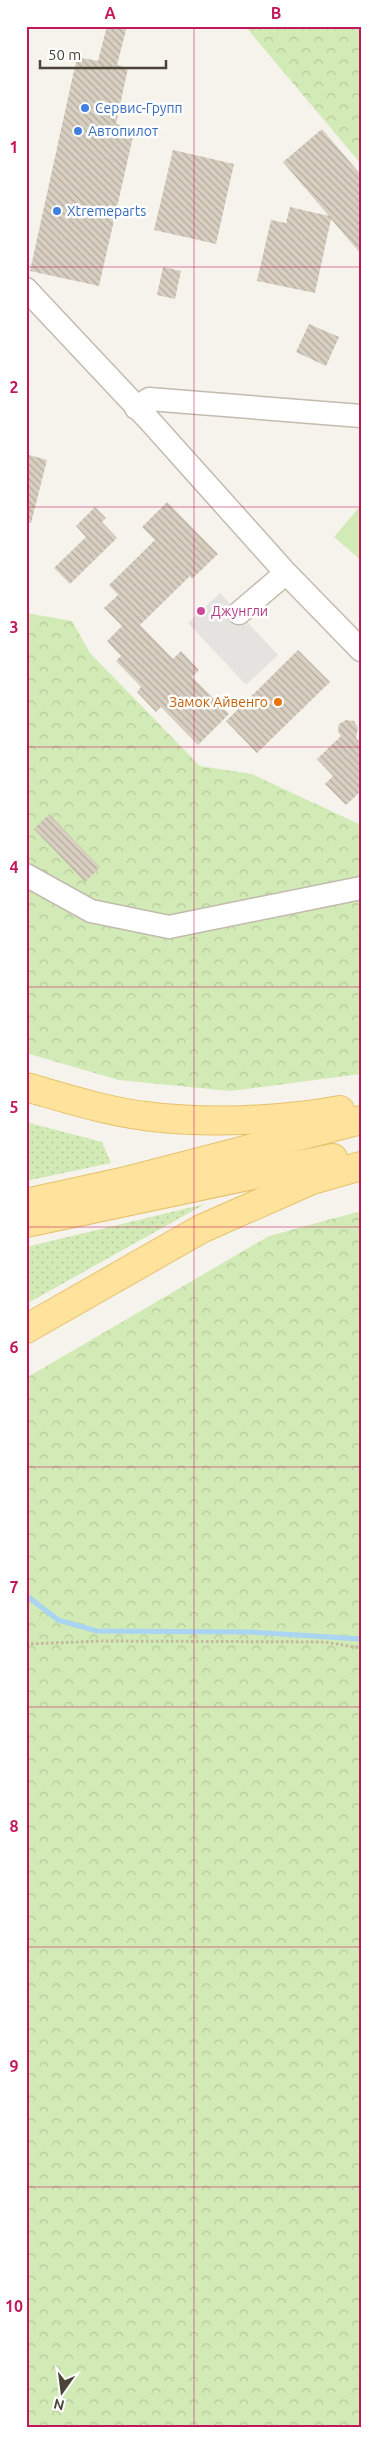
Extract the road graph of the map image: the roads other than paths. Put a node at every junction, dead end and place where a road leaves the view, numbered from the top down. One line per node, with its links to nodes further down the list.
1 (26, 289): 2 (lane)
2 (136, 408): 3 (lane); 4 (lane)
3 (361, 416)
4 (286, 573): 5 (lane); 6 (lane)
5 (239, 613)
6 (361, 650)
7 (26, 876): 8 (lane)
8 (361, 888)
9 (26, 1087): 10 (main road)
10 (361, 1106)
11 (361, 1120): 14 (main road)
12 (361, 1152): 15 (main road)
13 (361, 1166): 16 (main road)
14 (26, 1202)
15 (26, 1222)
16 (26, 1329)

